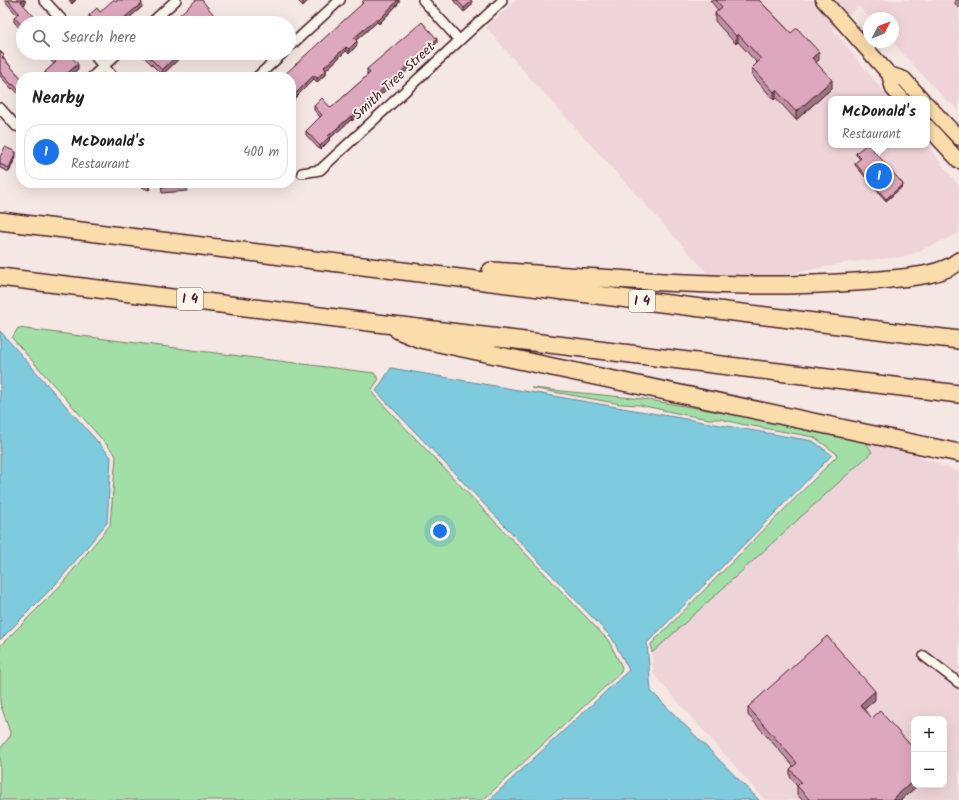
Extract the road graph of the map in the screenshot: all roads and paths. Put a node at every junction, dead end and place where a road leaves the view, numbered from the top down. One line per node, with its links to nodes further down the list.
1 (44, 0): 7 (street)
2 (176, 0): 8 (street)
3 (340, 0): 10 (street)
4 (423, 0): 9 (street)
5 (823, 0): 18 (main road)
6 (502, 1): 9 (street, Smith Tree Street)
7 (59, 16)
8 (159, 16)
9 (459, 40): 27 (street, Smith Tree Street)
10 (296, 41)
11 (98, 60): 14 (street)
12 (110, 60): 14 (street)
13 (275, 60): 17 (street)
14 (104, 66): 15 (street); 16 (street)
15 (97, 72)
16 (109, 72)
17 (262, 72)
18 (889, 74): 19 (main road); 20 (main road)
19 (899, 96)
20 (919, 96)
21 (930, 107): 25 (main road)
22 (0, 108): 23 (street)
23 (16, 123)
24 (930, 129): 26 (main road)
25 (959, 138)
26 (959, 161)
27 (302, 173)
28 (0, 221): 29 (highway, I 4)
29 (325, 261): 33 (highway); 35 (highway, I 4)
30 (959, 261): 33 (highway)
31 (959, 275): 33 (highway)
32 (0, 276): 34 (highway, I 4)
33 (860, 283)
34 (379, 322): 36 (highway, I 4); 37 (highway)
35 (959, 340)
36 (959, 394)
37 (959, 453)
38 (924, 656): 39 (street)
39 (959, 683)

